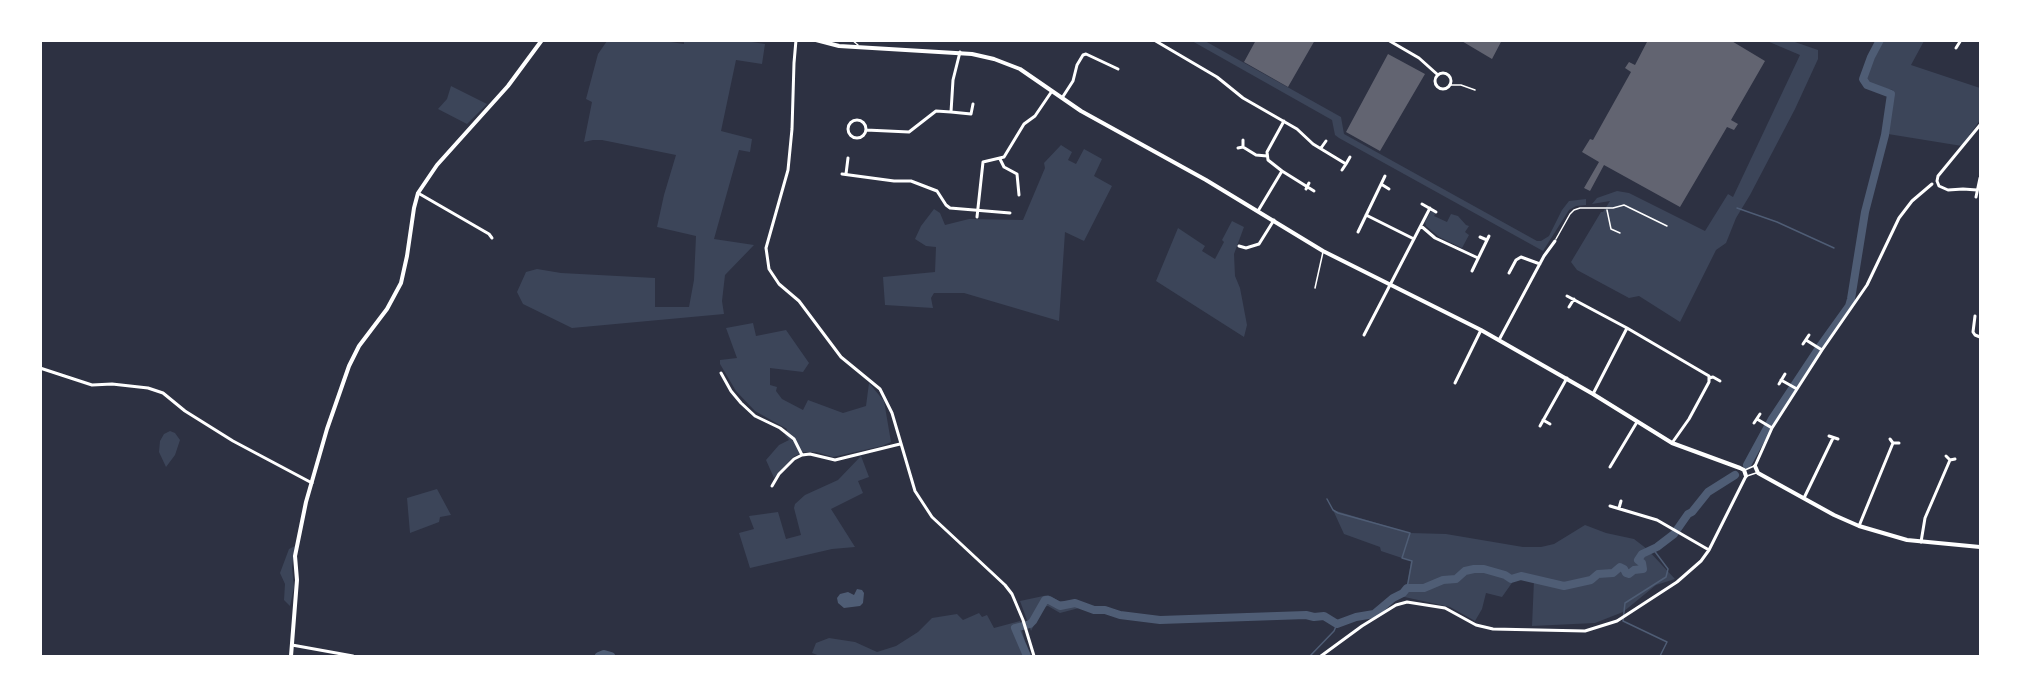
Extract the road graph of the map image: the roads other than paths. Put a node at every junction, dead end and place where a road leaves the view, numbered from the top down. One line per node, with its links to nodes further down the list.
1 (542, 40): 43 (street)
2 (796, 40): 109 (street)
3 (816, 40): 9 (street)
4 (836, 40): 9 (lane)
5 (852, 40): 10 (lane)
6 (1154, 40): 21 (street)
7 (1388, 40): 14 (street)
8 (1961, 40): 11 (street)
9 (839, 46): 10 (street)
10 (861, 47): 12 (street)
11 (1956, 48)
12 (960, 52): 17 (street); 20 (street)
13 (1118, 69): 18 (street)
14 (1438, 75): 15 (street); 15 (street)
15 (1451, 85): 16 (lane)
16 (1475, 90)
17 (1052, 91): 18 (street); 32 (street)
18 (1062, 98): 50 (street)
19 (973, 104): 20 (street)
20 (951, 112): 23 (street)
21 (1284, 121): 28 (street); 29 (street)
22 (1980, 125): 41 (street)
23 (866, 130): 23 (street)
24 (1244, 140): 26 (street)
25 (1326, 141): 28 (street)
26 (1243, 147): 27 (street); 29 (street)
27 (1238, 148)
28 (1321, 148): 33 (street)
29 (1267, 156): 35 (street)
30 (1350, 157): 33 (street)
31 (848, 158): 49 (street)
32 (1000, 159): 44 (street); 49 (street)
33 (1346, 164): 34 (street)
34 (1342, 170)
35 (1282, 171): 42 (street); 50 (street)
36 (1385, 176): 38 (street)
37 (1980, 178): 41 (street)
38 (1381, 184): 40 (street); 53 (street)
39 (1932, 184): 88 (street)
40 (1389, 189)
41 (1977, 190): 45 (street)
42 (1314, 191)
43 (418, 193): 61 (street); 121 (street)
44 (1019, 195)
45 (1976, 197)
46 (1422, 204): 47 (street)
47 (1430, 208): 51 (street); 56 (street)
48 (1607, 208): 57 (lane); 59 (lane); 63 (lane)
49 (978, 210): 52 (street); 54 (street)
50 (1258, 211): 55 (street)
51 (1436, 212)
52 (1010, 213)
53 (1366, 215): 58 (street); 62 (street)
54 (977, 217)
55 (1274, 220): 64 (street); 65 (street)
56 (1421, 226): 62 (street); 66 (street)
57 (1668, 226)
58 (1358, 232)
59 (1620, 233)
60 (1480, 237): 66 (street)
61 (492, 238)
62 (1414, 239): 74 (street)
63 (1555, 241): 68 (street)
64 (1239, 246)
65 (1323, 251): 73 (lane); 74 (street)
66 (1478, 258): 70 (street)
67 (1507, 261): 69 (street)
68 (1540, 264): 69 (street); 85 (street)
69 (1514, 265): 71 (street)
70 (1472, 271)
71 (1509, 273)
72 (1312, 281): 73 (lane)
73 (1316, 282): 75 (lane)
74 (1390, 286): 81 (street); 82 (street)
75 (1315, 288)
76 (1567, 296): 77 (street)
77 (1574, 299): 78 (street); 80 (street)
78 (1569, 307)
79 (1975, 316): 84 (street)
80 (1627, 328): 93 (street); 97 (street)
81 (1481, 330): 85 (street); 95 (street)
82 (1364, 335)
83 (1809, 335): 86 (street)
84 (1980, 337)
85 (1499, 340): 92 (street)
86 (1806, 340): 87 (street); 88 (street)
87 (1803, 344)
88 (1819, 348): 96 (street)
89 (40, 368): 121 (street)
90 (721, 373): 110 (street)
91 (1785, 374): 96 (street)
92 (1567, 378): 97 (street); 100 (street)
93 (1709, 378): 94 (street); 107 (street)
94 (1719, 381)
95 (1455, 384)
96 (1794, 387): 105 (street)
97 (1593, 394): 101 (street)
98 (1760, 414): 99 (street)
99 (1757, 419): 102 (street); 105 (street)
100 (1543, 420): 103 (street); 104 (street)
101 (1637, 422): 107 (street); 115 (street)
102 (1754, 423)
103 (1550, 424)
104 (1540, 426)
105 (1770, 427): 116 (street)
106 (1838, 439): 123 (street)
107 (1672, 443): 118 (street)
108 (1899, 443): 127 (street)
109 (900, 444): 110 (street); 134 (street)
110 (802, 455): 122 (street)
111 (1947, 456): 114 (street)
112 (1608, 458): 115 (street)
113 (1955, 459): 114 (street)
114 (1950, 460): 128 (street)
115 (1613, 461): 117 (street)
116 (1755, 466): 118 (lane); 119 (street)
117 (1610, 467)
118 (1744, 470): 120 (street)
119 (1757, 472): 120 (lane); 123 (street)
120 (1746, 476): 130 (street)
121 (312, 483): 131 (street)
122 (772, 486)
123 (1804, 498): 127 (street)
124 (1621, 501): 126 (street)
125 (1610, 506): 126 (street)
126 (1619, 508): 130 (street)
127 (1859, 526): 128 (street)
128 (1921, 542): 129 (street)
129 (1980, 547)
130 (1709, 550): 135 (street)
131 (292, 645): 132 (street); 133 (street)
132 (291, 657)
133 (353, 657)
134 (1034, 657)
135 (1321, 657)

